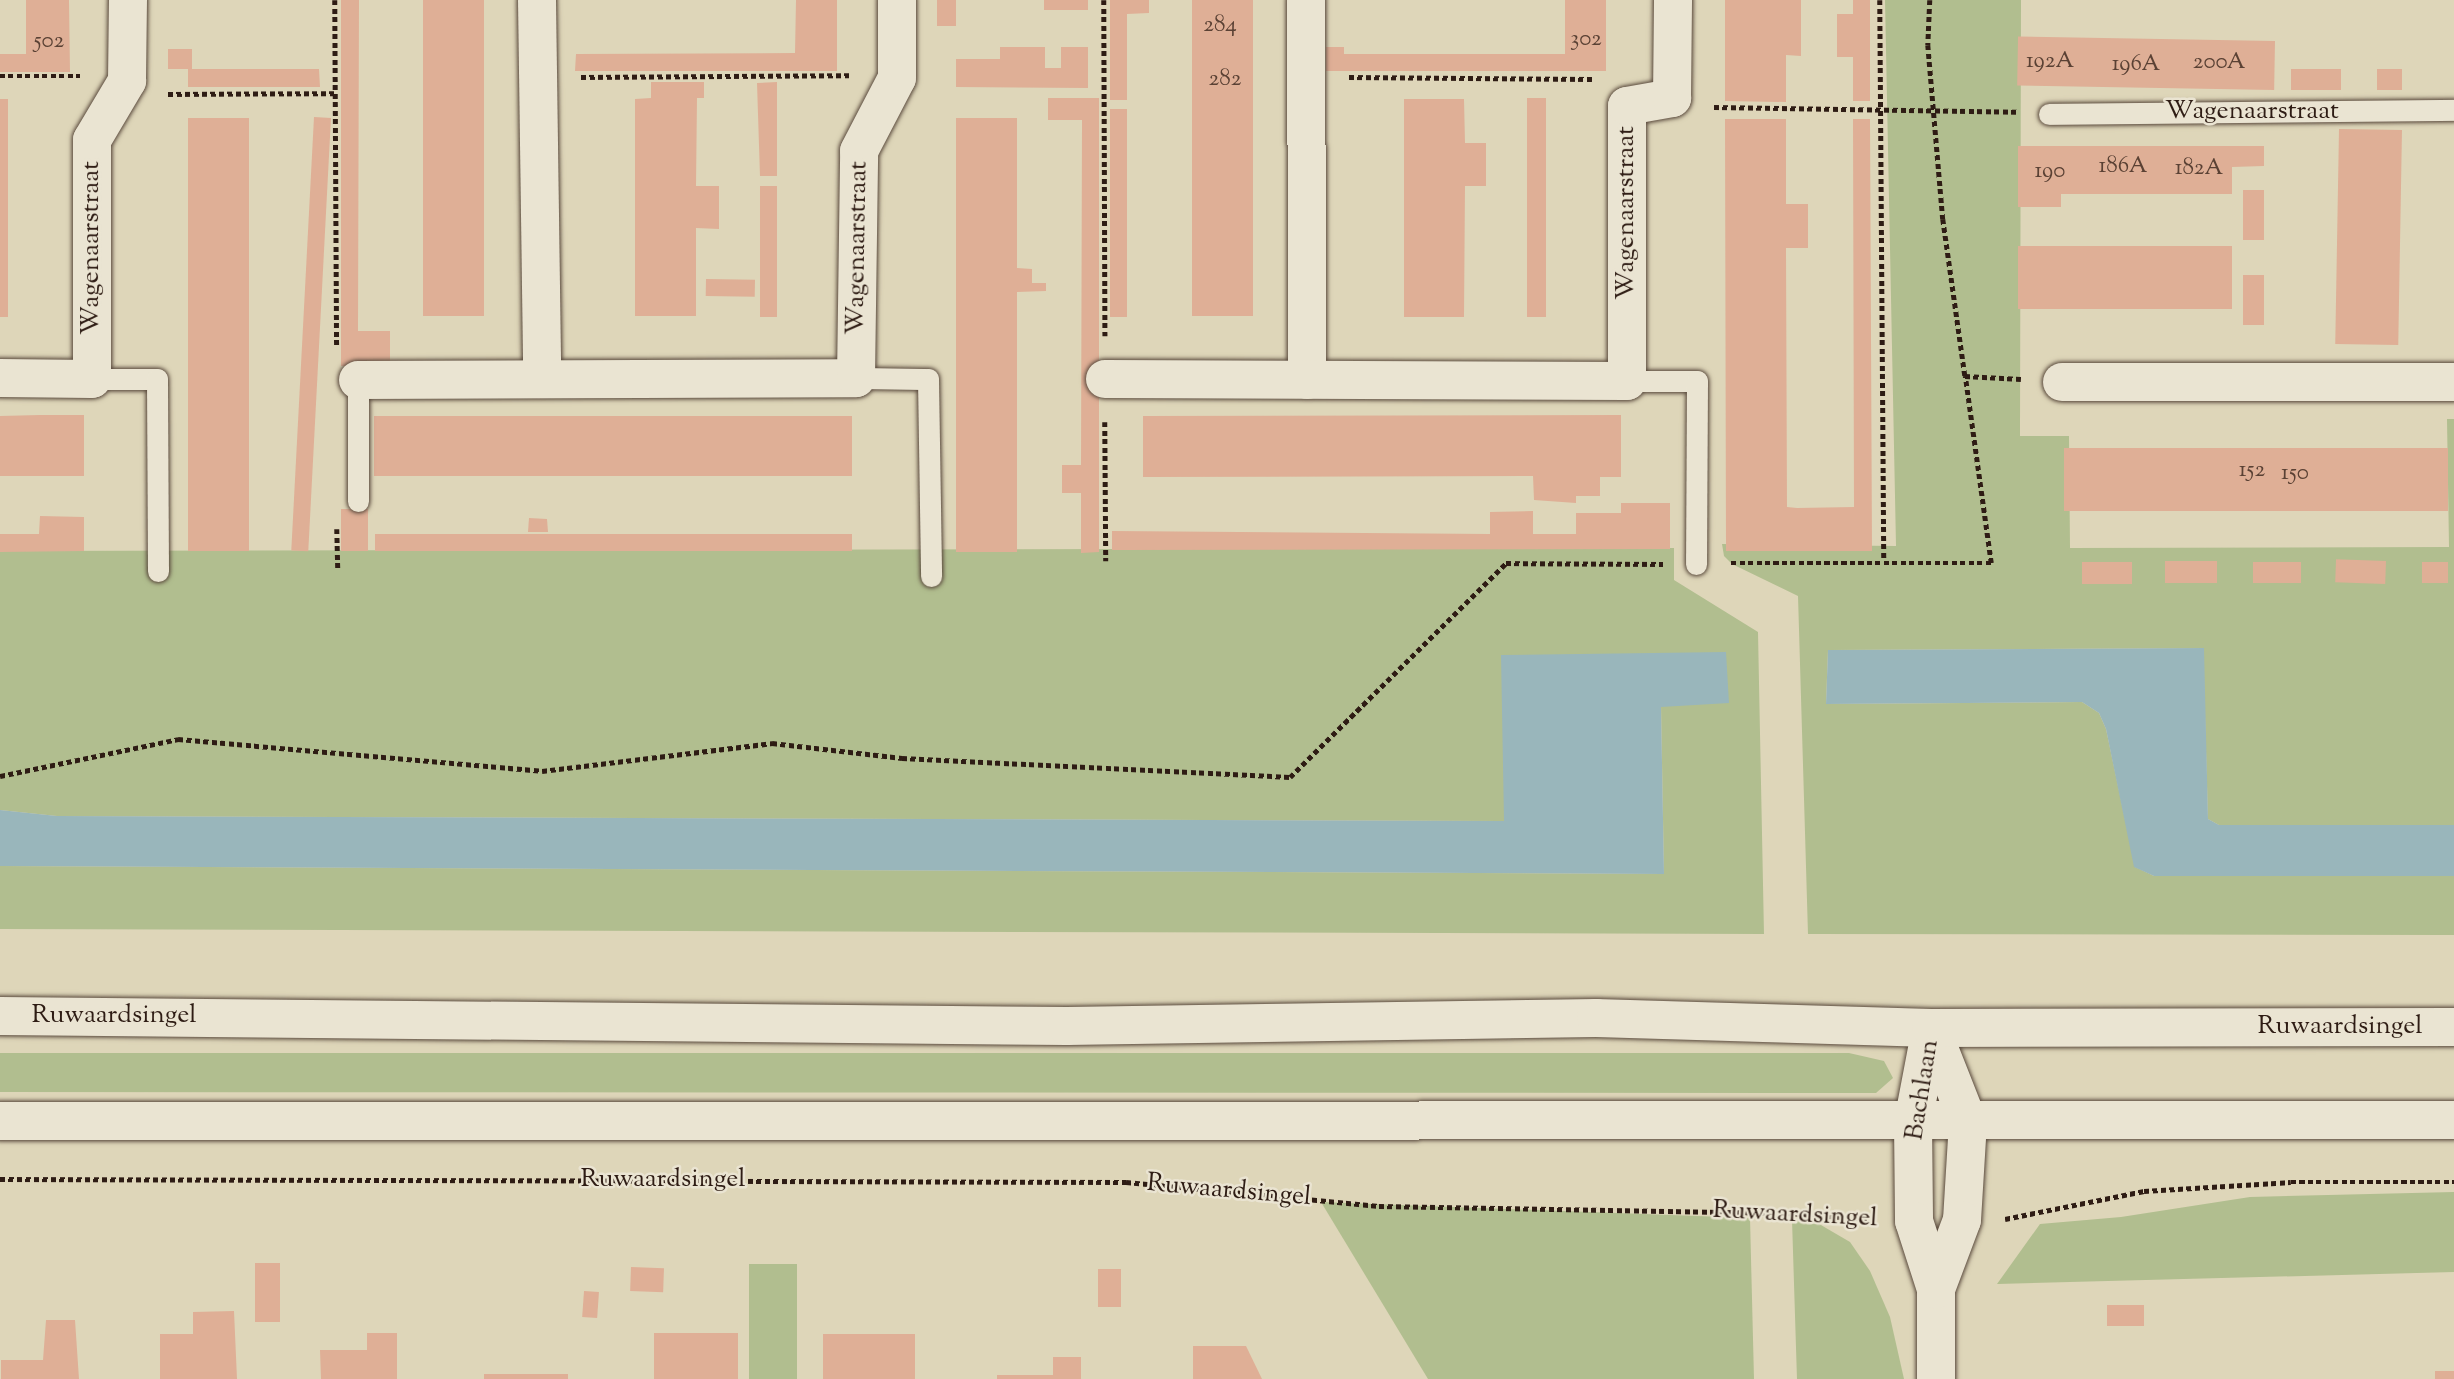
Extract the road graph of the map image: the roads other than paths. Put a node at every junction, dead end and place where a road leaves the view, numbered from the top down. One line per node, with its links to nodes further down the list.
1 (128, 0): 11 (main road, Wagenaarstraat)
2 (537, 0): 12 (main road)
3 (897, 0): 10 (main road, Wagenaarstraat)
4 (1306, 0): 14 (main road)
5 (1674, 0): 15 (main road, Wagenaarstraat)
6 (2454, 110): 7 (lane, Wagenaarstraat)
7 (2049, 114)
8 (347, 366): 12 (main road); 18 (lane)
9 (0, 377): 11 (main road)
10 (856, 378): 12 (main road); 21 (lane)
11 (92, 379): 20 (lane)
12 (542, 379)
13 (1105, 379): 14 (main road)
14 (1307, 380): 15 (main road)
15 (1627, 381): 19 (lane)
16 (2062, 382): 17 (main road)
17 (2454, 382)
18 (358, 501)
19 (1696, 564)
20 (158, 571)
21 (931, 576)
22 (0, 1016): 24 (main road, Ruwaardsingel)
23 (2454, 1027): 24 (main road, Ruwaardsingel)
24 (1931, 1028): 27 (main road, Bachlaan); 28 (main road, Bachlaan)
25 (2454, 1120): 28 (main road)
26 (0, 1121): 27 (main road)
27 (1913, 1122): 28 (main road); 29 (main road, Bachlaan)
28 (1968, 1122): 29 (main road, Bachlaan)
29 (1936, 1289): 30 (main road, Bachlaan)
30 (1936, 1379)

